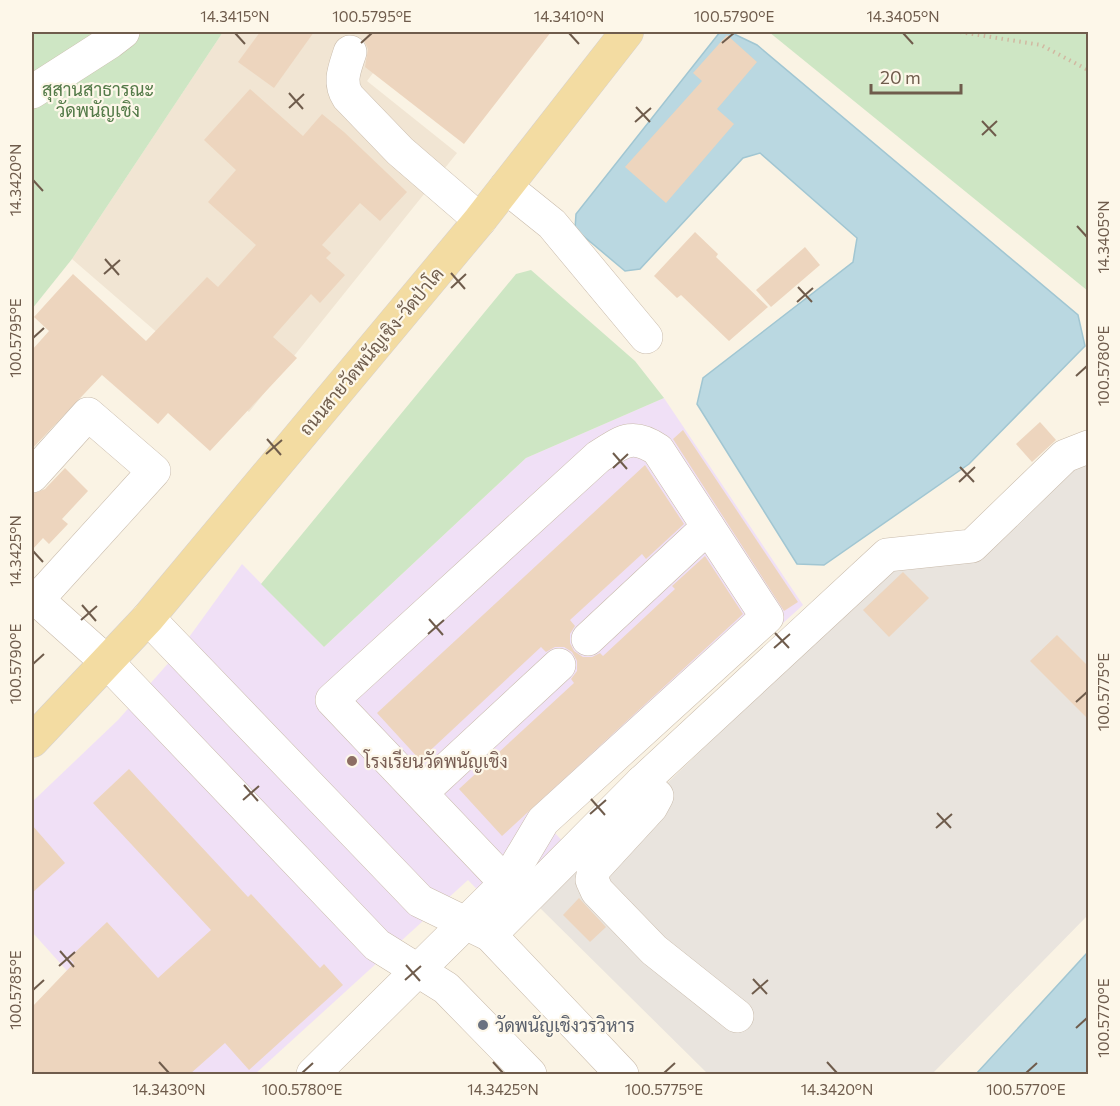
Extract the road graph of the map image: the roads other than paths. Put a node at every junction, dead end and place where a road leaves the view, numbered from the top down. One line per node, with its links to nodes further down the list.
1 (123, 32): 4 (lane)
2 (627, 32): 5 (main road, ถนนสายวัดพนัญเชิง-วัดป่าโค)
3 (350, 52): 6 (lane)
4 (32, 92)
5 (506, 187): 6 (main road, ถนนสายวัดพนัญเชิง-วัดป่าโค); 7 (lane)
6 (480, 220): 12 (main road, ถนนสายวัดพนัญเชิง-วัดป่าโค)
7 (646, 337)
8 (1089, 447): 17 (lane)
9 (32, 476): 11 (lane)
10 (708, 527): 13 (lane); 18 (lane); 19 (lane)
11 (34, 598): 14 (lane)
12 (148, 618): 14 (main road, ถนนสายวัดพนัญเชิง-วัดป่าโค); 20 (lane)
13 (588, 639)
14 (108, 663): 16 (main road, ถนนสายวัดพนัญเชิง-วัดป่าโค); 21 (lane)
15 (559, 665): 18 (lane)
16 (32, 741)
17 (642, 782): 20 (lane); 22 (lane)
18 (421, 793): 19 (lane)
19 (506, 883): 20 (lane)
20 (477, 930): 21 (lane); 25 (lane)
21 (417, 971): 23 (lane); 24 (lane)
22 (737, 1016)
23 (313, 1074)
24 (530, 1074)
25 (622, 1074)

